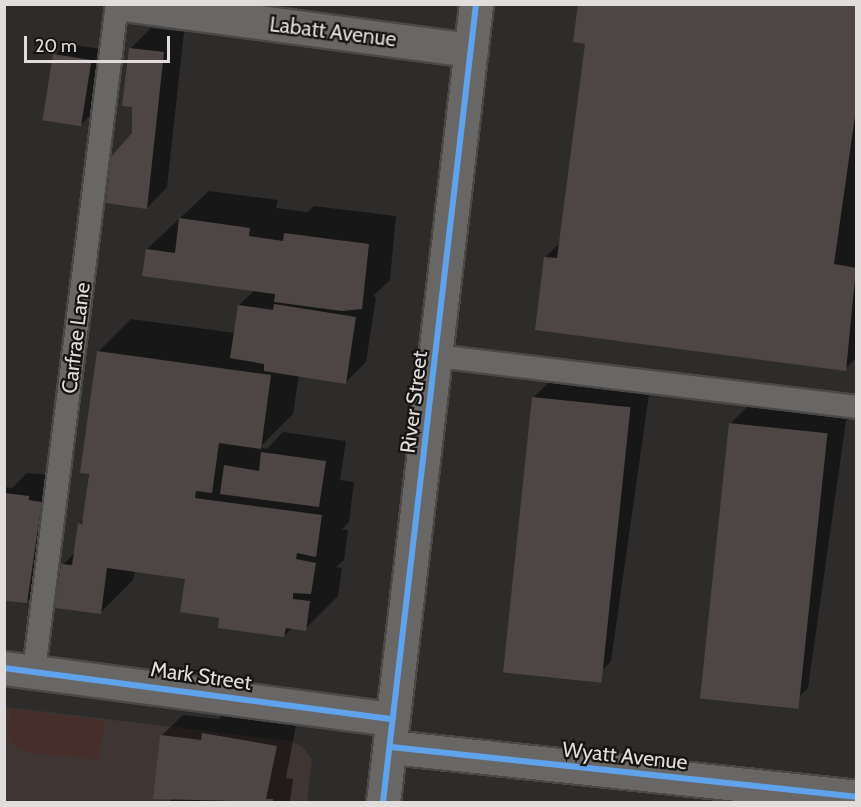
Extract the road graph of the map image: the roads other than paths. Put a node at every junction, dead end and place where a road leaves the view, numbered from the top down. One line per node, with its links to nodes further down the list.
1 (117, 4): 7 (lane, Carfrae Lane)
2 (124, 4): 4 (street, Labatt Avenue)
3 (476, 4): 4 (street, River Street)
4 (471, 50): 5 (street, River Street)
5 (436, 356): 6 (lane); 8 (street, River Street)
6 (856, 407)
7 (20, 669): 8 (street, Mark Street)
8 (392, 733): 9 (street, Wyatt Avenue); 10 (street, River Street)
9 (856, 797)
10 (383, 802)

